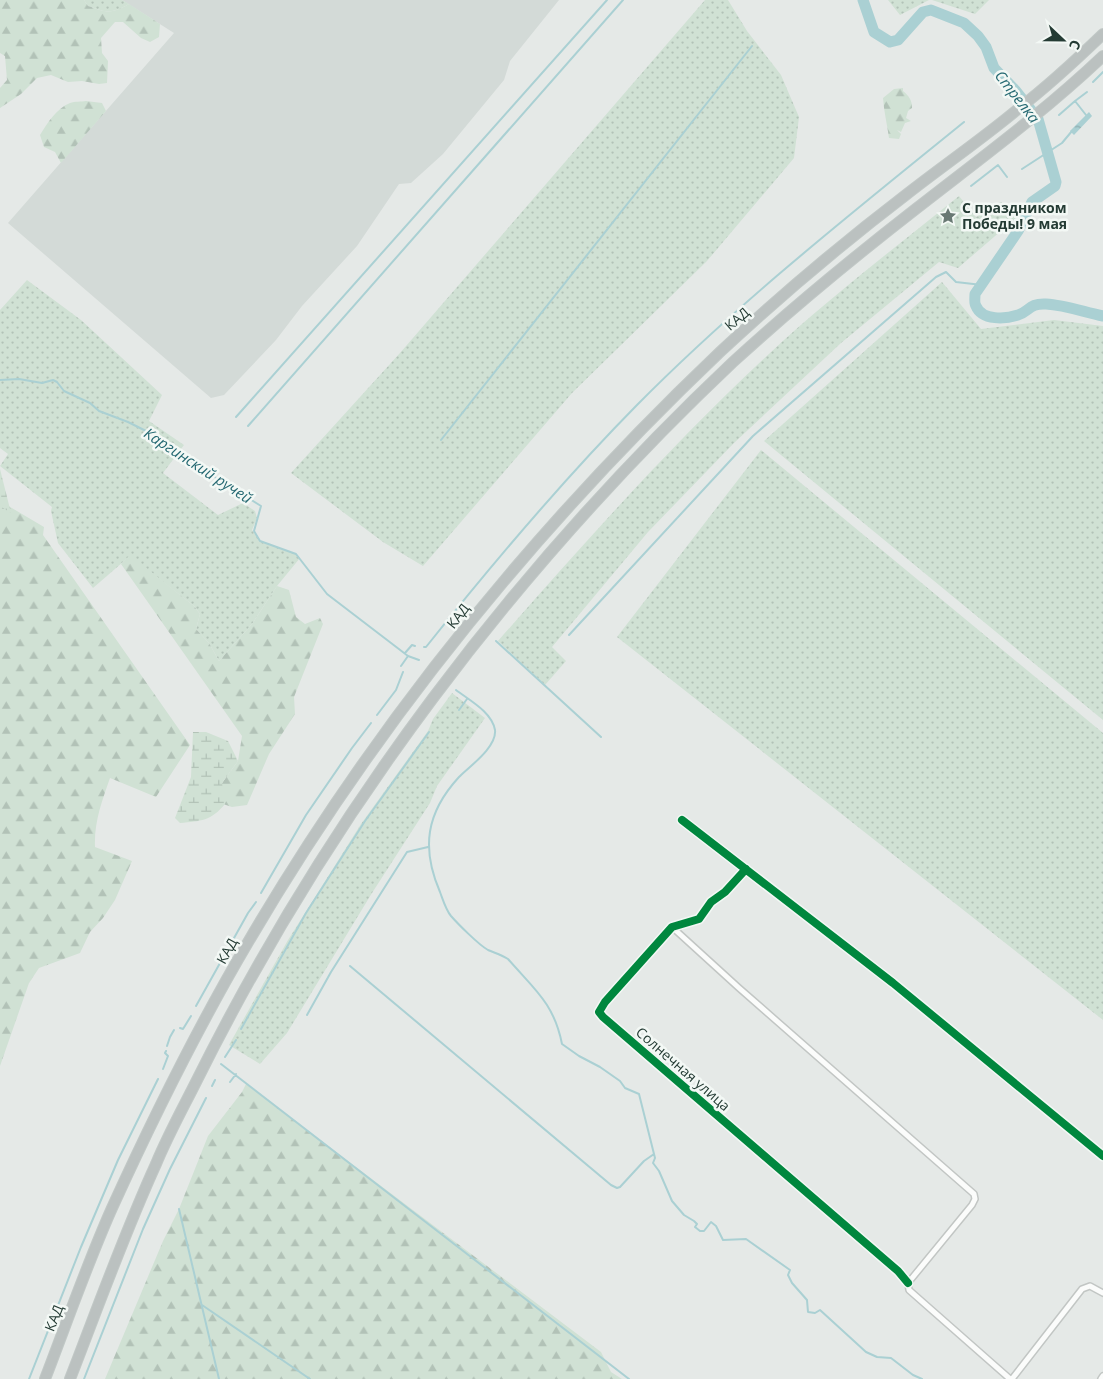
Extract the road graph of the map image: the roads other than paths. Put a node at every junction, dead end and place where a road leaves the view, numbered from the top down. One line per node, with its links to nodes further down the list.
1 (1103, 34): 10 (highway, КАД)
2 (1103, 56): 11 (highway)
3 (682, 820): 4 (street)
4 (746, 869): 5 (street); 6 (street)
5 (672, 927): 7 (street); 7 (street, Солнечная улица)
6 (1103, 1156)
7 (908, 1282): 12 (street)
8 (1103, 1293): 12 (street)
9 (1103, 1376): 13 (street)
10 (45, 1379)
11 (70, 1379)
12 (1011, 1379)
13 (1101, 1379)

